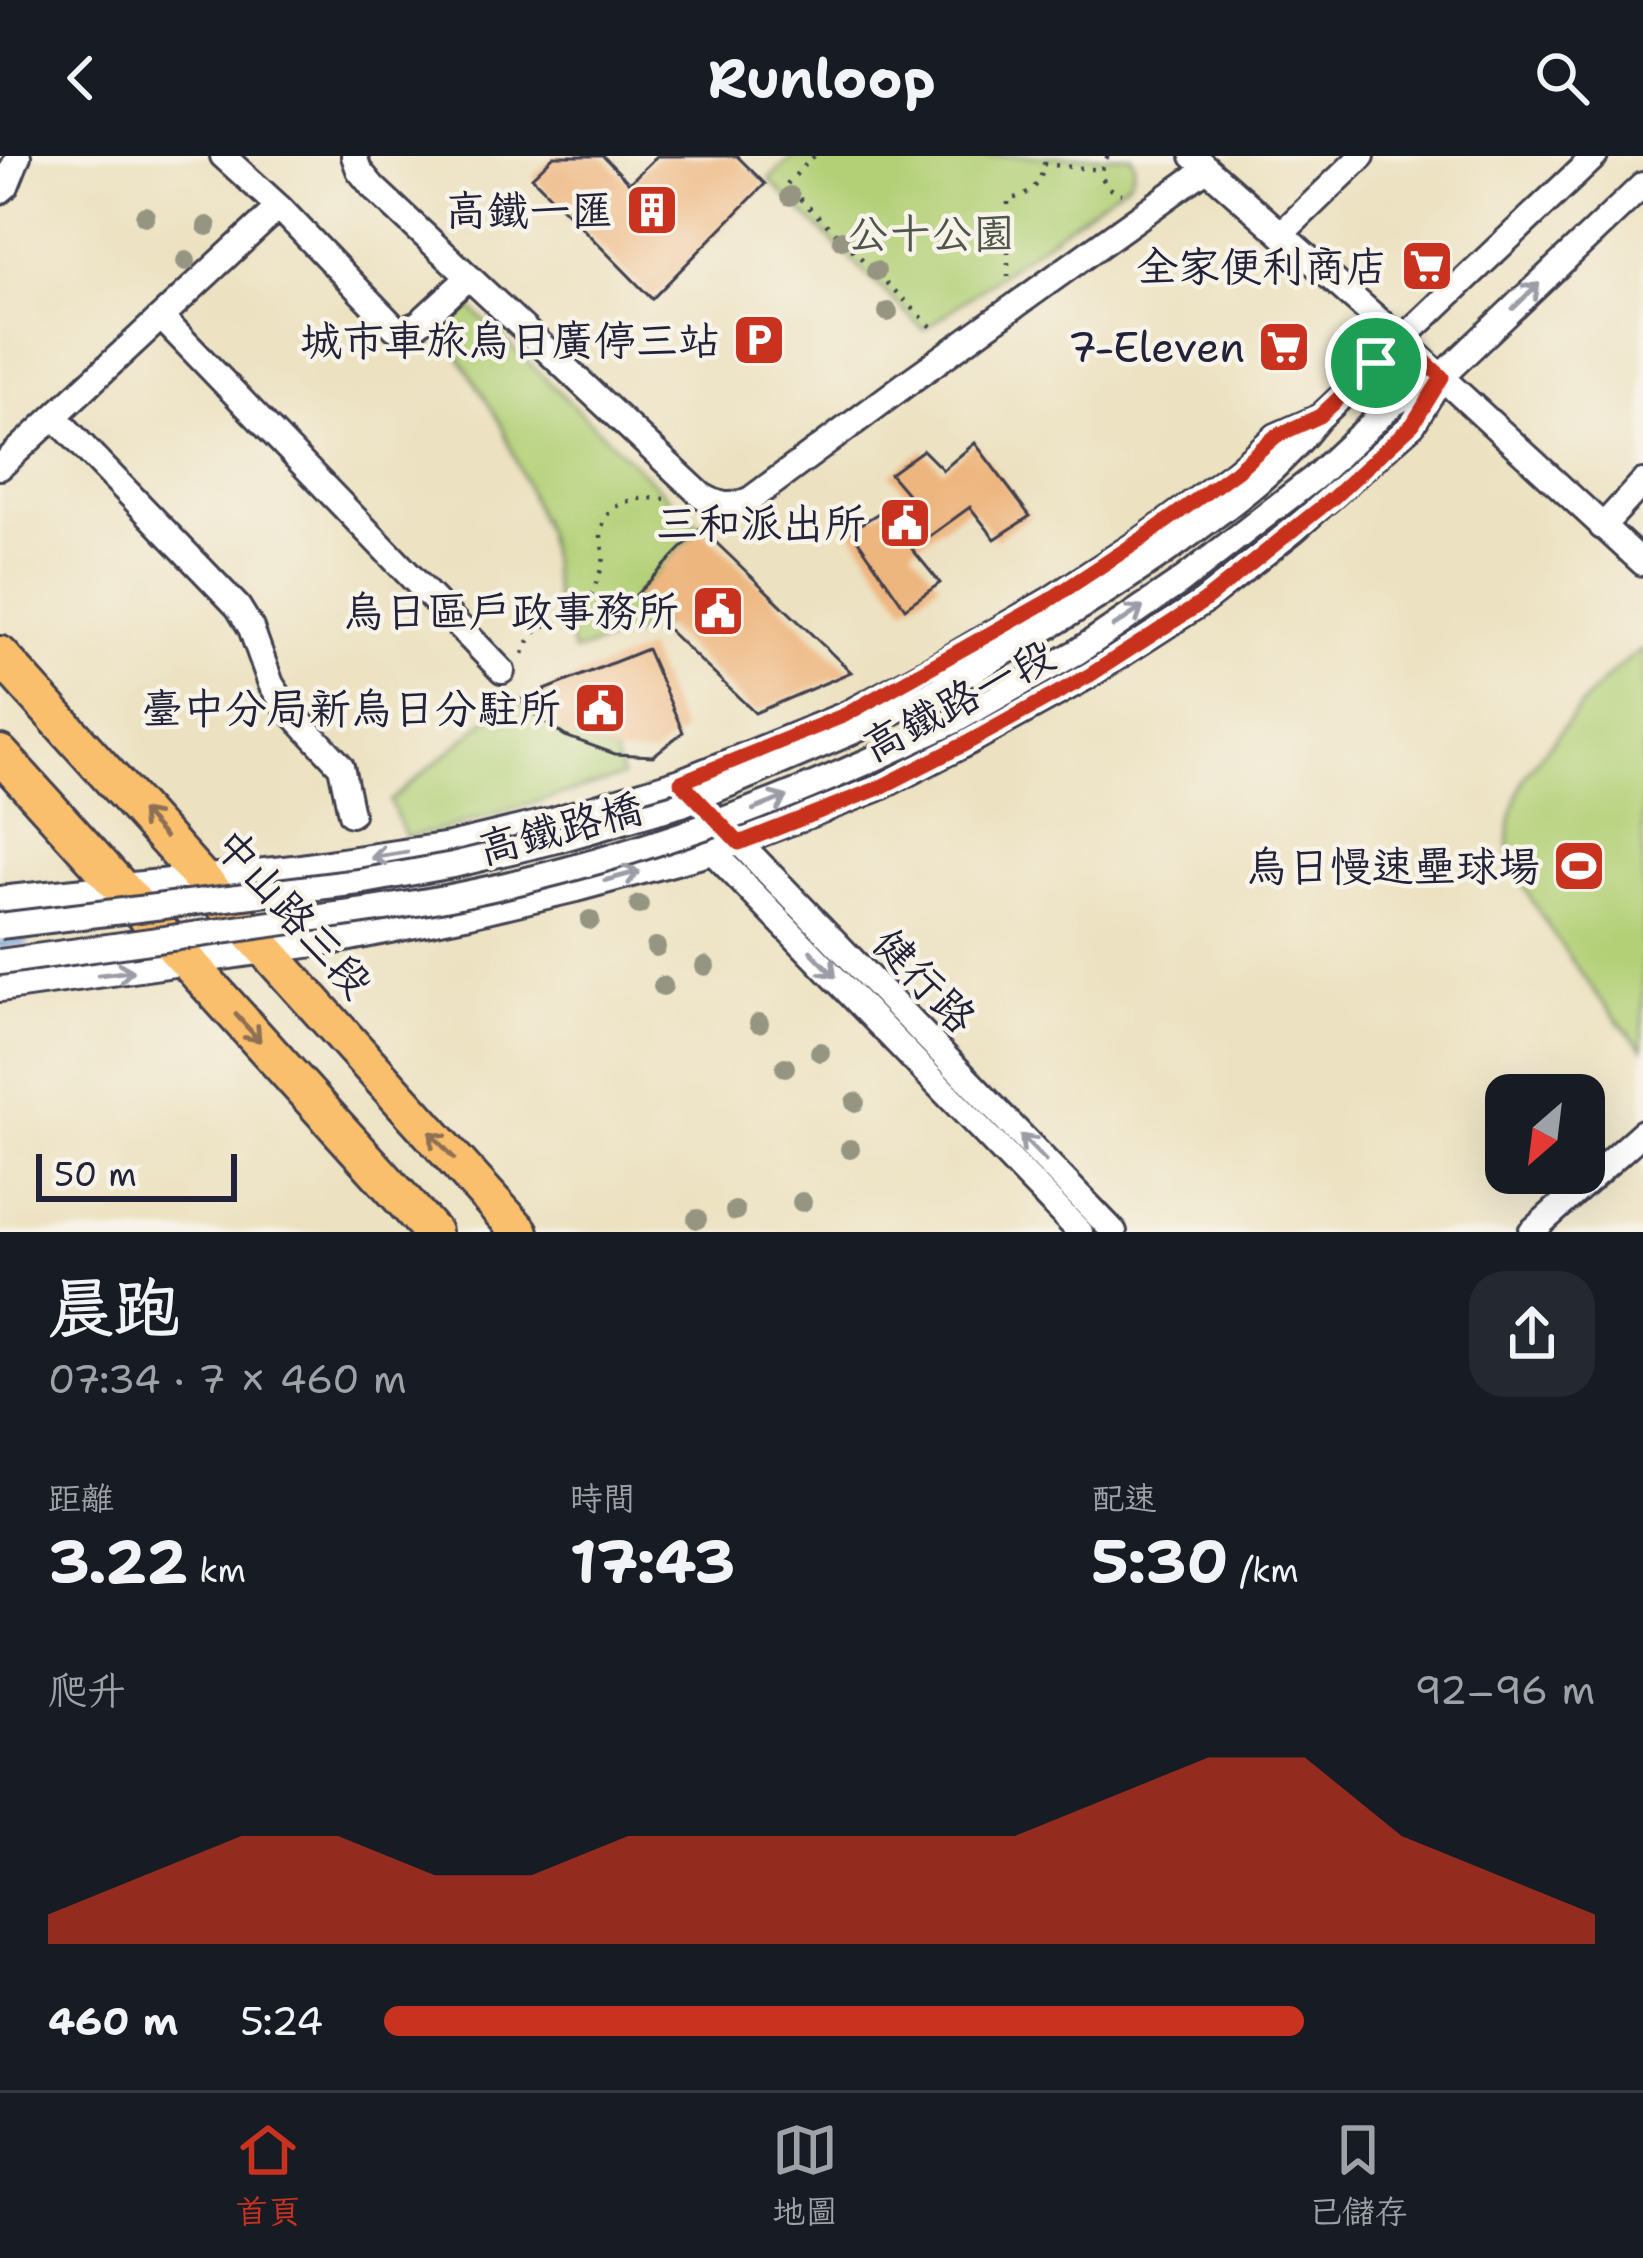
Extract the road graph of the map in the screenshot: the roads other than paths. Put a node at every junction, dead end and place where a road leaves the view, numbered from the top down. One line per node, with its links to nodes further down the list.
1 (17, 156): 7 (street)
2 (223, 156): 9 (street)
3 (354, 156): 11 (street)
4 (1363, 156): 10 (street)
5 (1594, 156): 13 (street, 高鐵路一段)
6 (1200, 162): 10 (street); 11 (street)
7 (2, 185)
8 (1643, 185): 14 (street, 高鐵路一段, one-way to 8)
9 (279, 207): 11 (street); 12 (street)
10 (1282, 234): 13 (street)
11 (469, 277)
12 (160, 317): 16 (street); 22 (street)
13 (1401, 340): 14 (street); 15 (street, 高鐵路一段)
14 (1442, 377): 19 (street); 27 (street, 高鐵路一段); 34 (street, 高鐵路橋, one-way to 14, bridge)
15 (1320, 416): 24 (street, 高鐵路一段); 32 (street, 高鐵路橋, bridge)
16 (55, 417): 17 (street); 26 (street)
17 (0, 466)
18 (1643, 482): 19 (street)
19 (1602, 527): 20 (street)
20 (1643, 563)
21 (0, 655): 29 (main road, 中山路三段, one-way to 21)
22 (502, 671)
23 (0, 754): 30 (main road)
24 (681, 782): 25 (street, 高鐵路一段); 27 (street, 健行路)
25 (653, 790): 28 (street, 健行路); 29 (street, 高鐵路一段, one-way to 29)
26 (351, 814)
27 (739, 843): 28 (street, 高鐵路一段); 41 (street, 健行路, one-way to 27)
28 (712, 852): 33 (street, 高鐵路一段, one-way to 28); 40 (street, 健行路, one-way to 40)
29 (201, 878): 30 (street, 高鐵路一段); 33 (main road, 中山路三段)
30 (121, 886): 31 (street, 高鐵路一段); 35 (main road)
31 (0, 899)
32 (0, 926)
33 (267, 951): 35 (street, 高鐵路一段); 39 (main road, 中山路三段, one-way to 33)
34 (0, 962)
35 (190, 963): 36 (street, 高鐵路一段, one-way to 35); 38 (main road, one-way to 38)
36 (0, 989)
37 (1643, 1132): 42 (street)
38 (432, 1232)
39 (520, 1232)
40 (1081, 1232)
41 (1114, 1232)
42 (1531, 1232)

